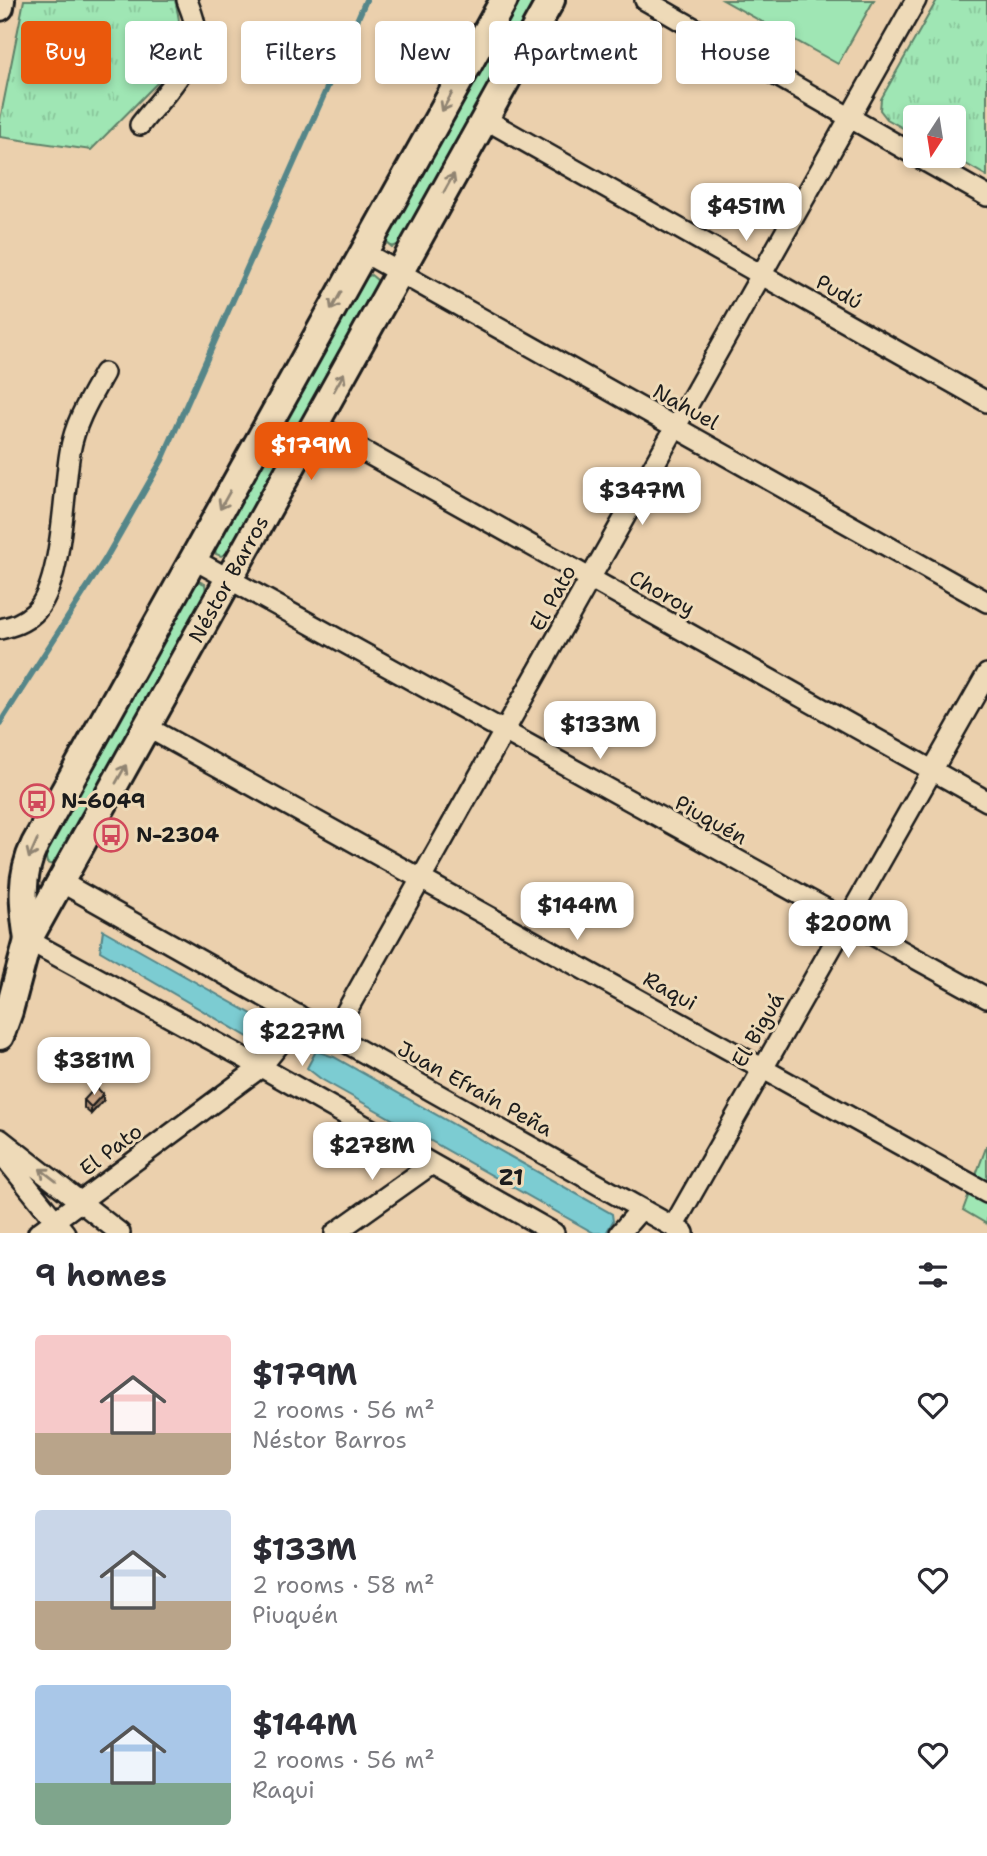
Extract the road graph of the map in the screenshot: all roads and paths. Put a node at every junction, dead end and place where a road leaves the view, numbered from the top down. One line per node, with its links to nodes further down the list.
1 (1, 0): 7 (street)
2 (187, 0): 10 (street)
3 (504, 0): 14 (street, Néstor Barros, one-way to 14)
4 (551, 0): 9 (street, Néstor Barros)
5 (645, 0): 8 (street)
6 (916, 0): 8 (street, El Pato)
7 (0, 7)
8 (850, 117): 11 (street); 16 (street, El Pato)
9 (485, 119): 15 (street, Néstor Barros, one-way to 9); 16 (street, Pudú)
10 (139, 125)
11 (903, 148)
12 (939, 168): 13 (street)
13 (987, 196)
14 (363, 252): 15 (street, Nahuel); 21 (street, Néstor Barros, one-way to 21)
15 (400, 272): 19 (street, Néstor Barros, one-way to 15); 20 (street, Nahuel)
16 (761, 275): 18 (street, Pudú); 20 (street, El Pato)
17 (104, 373): 25 (street)
18 (987, 402)
19 (315, 425): 22 (street, Choroy); 23 (street, Néstor Barros)
20 (675, 427): 22 (street, El Pato); 24 (street, Nahuel)
21 (193, 559): 23 (street, Piuquén); 34 (street, Néstor Barros, one-way to 34)
22 (590, 578): 28 (street, El Pato); 29 (street, Choroy)
23 (229, 579): 27 (street, Néstor Barros); 28 (street, Piuquén)
24 (987, 602)
25 (8, 627)
26 (987, 674): 29 (street, El Biguá)
27 (147, 727): 31 (street, Raqui); 32 (street, Néstor Barros, one-way to 27)
28 (504, 731): 31 (street, El Pato); 33 (street, Piuquén)
29 (932, 770): 30 (street, Choroy); 33 (street, El Biguá)
30 (987, 801)
31 (421, 879): 37 (street, El Pato); 40 (street, Raqui)
32 (61, 882): 34 (street, Néstor Barros); 36 (street, Juan Efraín Peña)
33 (847, 921): 35 (street, Piuquén); 40 (street, El Biguá)
34 (28, 940): 38 (street, Néstor Barros); 39 (street)
35 (987, 998)
36 (298, 1015): 37 (street, Juan Efraín Peña); 39 (street, El Pato)
37 (333, 1035): 46 (street, Juan Efraín Peña)
38 (0, 1036)
39 (261, 1067): 43 (street); 45 (street, El Pato)
40 (763, 1069): 44 (street, Raqui); 48 (street, El Biguá)
41 (0, 1139): 45 (street, one-way to 41)
42 (0, 1152): 47 (street)
43 (432, 1164): 51 (street); 52 (street)
44 (987, 1193)
45 (81, 1201): 47 (street, El Pato); 50 (street)
46 (641, 1209): 48 (street, Juan Efraín Peña); 53 (street)
47 (60, 1227): 49 (street, El Pato)
48 (678, 1230)
49 (38, 1233)
50 (120, 1233)
51 (335, 1233)
52 (554, 1233)
53 (620, 1233)

